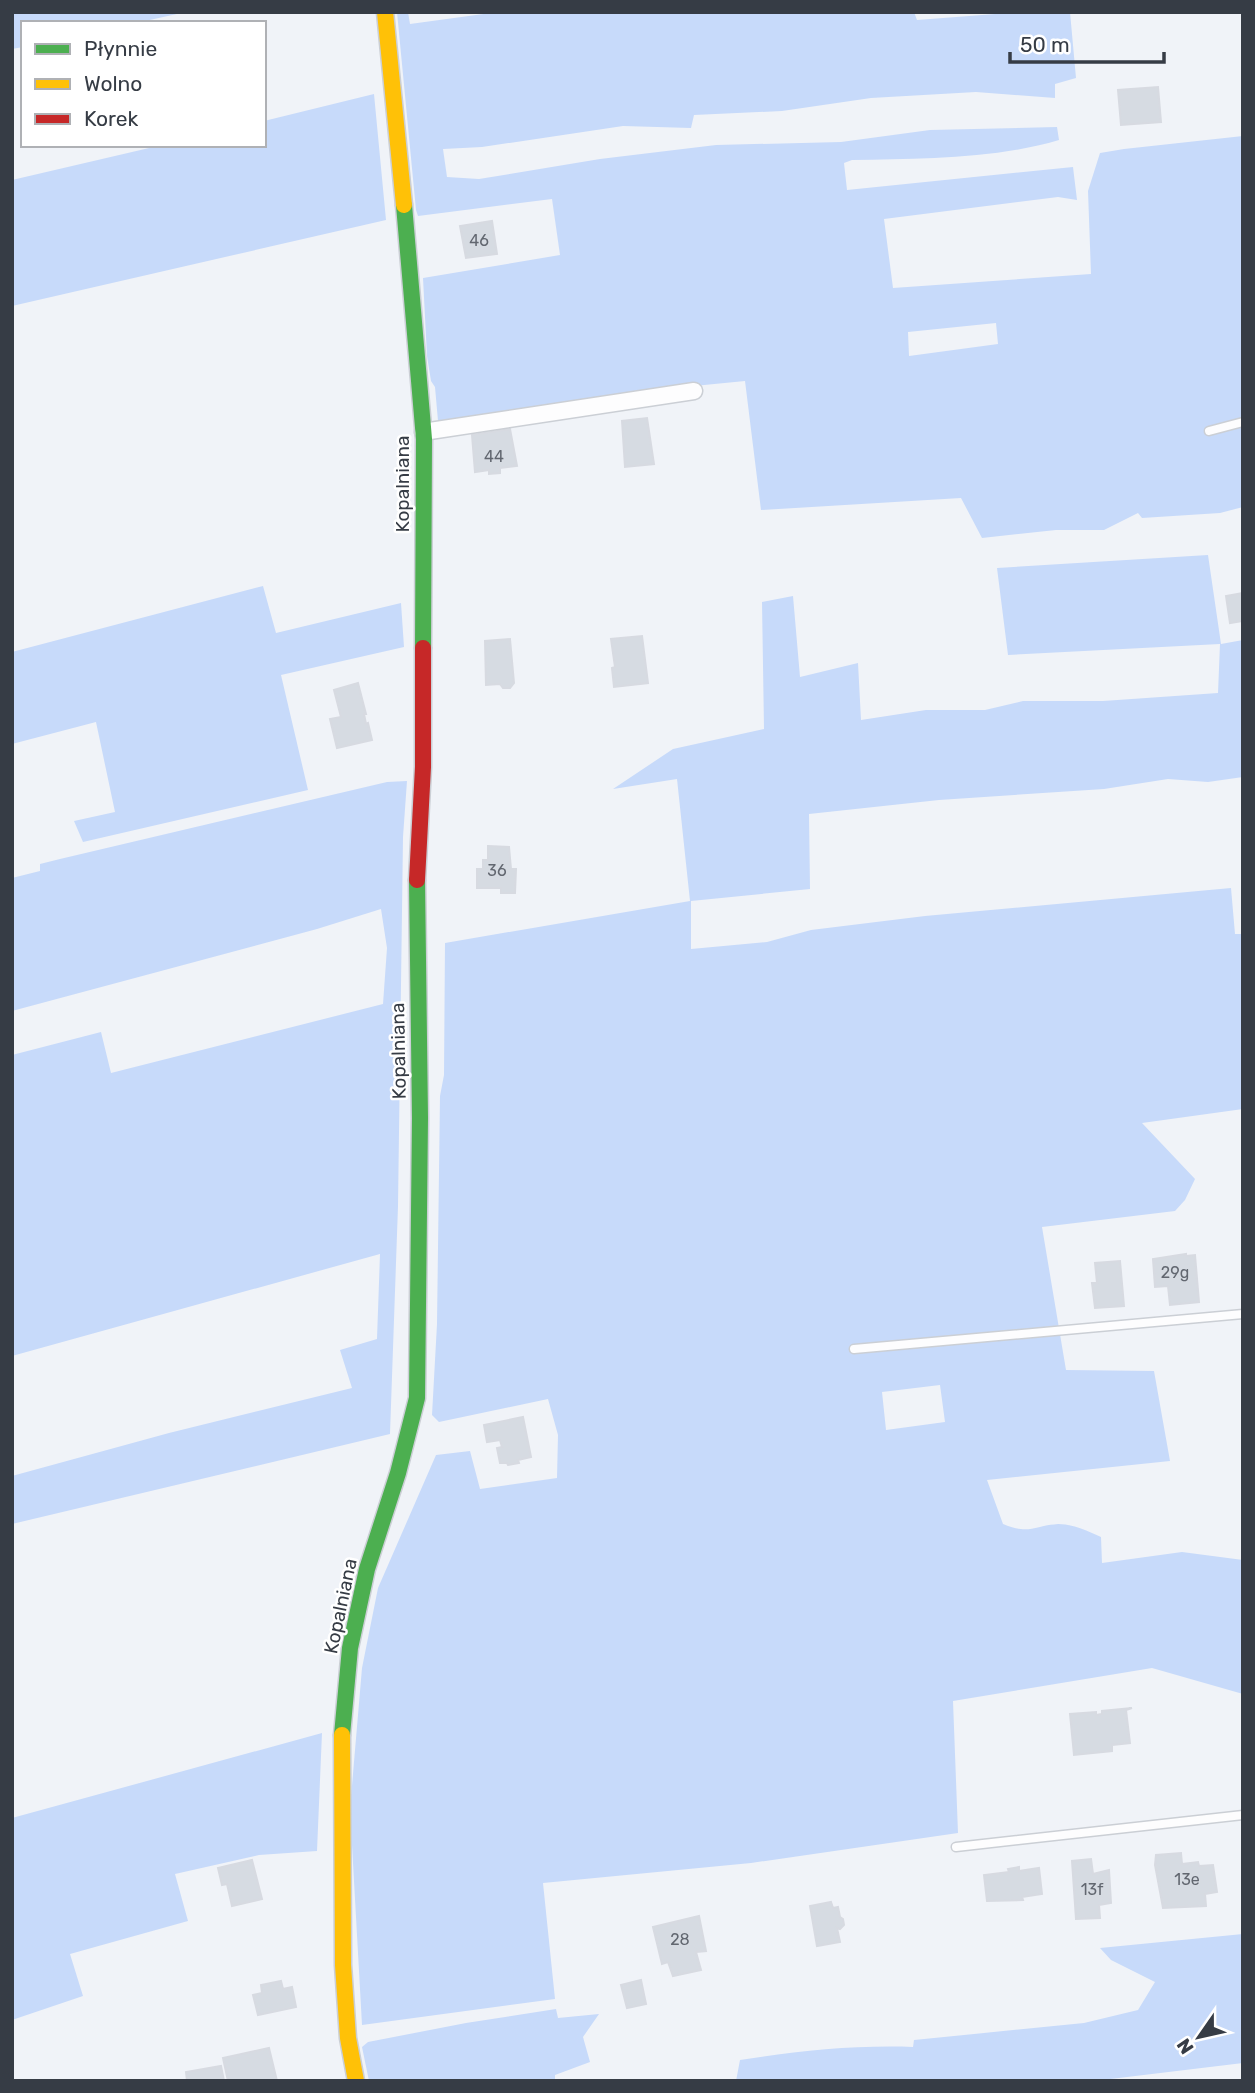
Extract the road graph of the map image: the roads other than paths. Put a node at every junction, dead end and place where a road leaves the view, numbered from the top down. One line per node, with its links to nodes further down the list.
1 (385, 12): 5 (street, Kopalniana)
2 (694, 391): 5 (street)
3 (1243, 422): 4 (lane)
4 (1209, 431)
5 (423, 432): 10 (street, Kopalniana)
6 (1243, 1314): 7 (lane)
7 (854, 1349)
8 (1243, 1815): 9 (lane)
9 (956, 1847)
10 (356, 2081)

